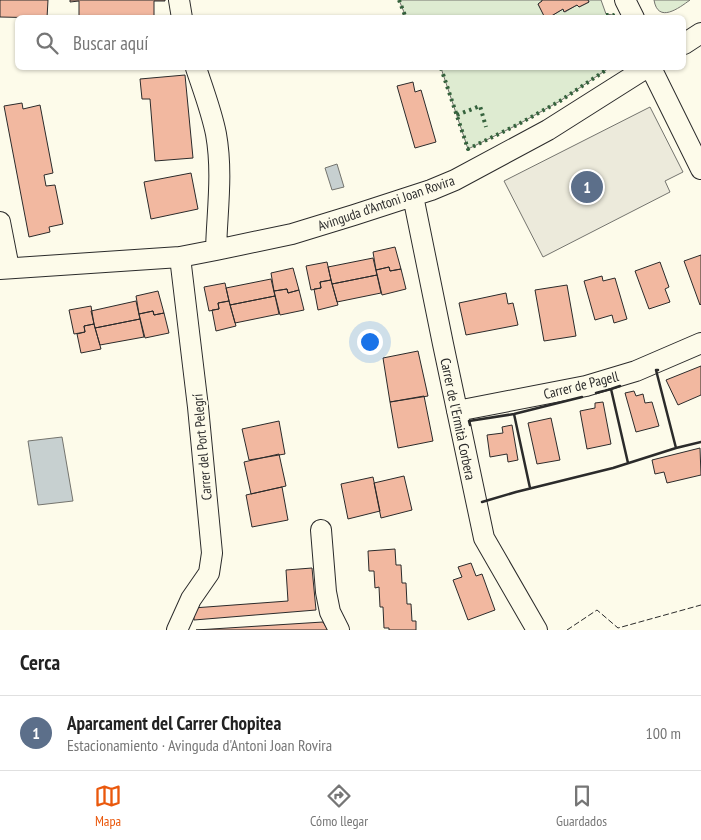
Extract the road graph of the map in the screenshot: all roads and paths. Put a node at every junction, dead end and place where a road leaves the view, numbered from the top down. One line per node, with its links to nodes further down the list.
1 (179, 0): 3 (street)
2 (625, 0): 4 (street)
3 (182, 15)
4 (633, 15)
5 (701, 22): 6 (street)
6 (686, 31)
7 (701, 33): 8 (street)
8 (686, 43)
9 (197, 70): 17 (street)
10 (621, 70): 13 (street)
11 (643, 70): 13 (street, Avinguda d'Antoni Joan Rovira)
12 (652, 70): 14 (street)
13 (609, 90): 15 (street, Avinguda d'Antoni Joan Rovira)
14 (701, 169)
15 (413, 196): 17 (street, Avinguda d'Antoni Joan Rovira); 21 (street, Carrer de l'Ermità Corbera)
16 (0, 222): 19 (street)
17 (216, 250): 18 (street, Avinguda d'Antoni Joan Rovira)
18 (180, 257): 19 (street, Avinguda d'Antoni Joan Rovira); 23 (street, Carrer del Port Pelegrí)
19 (4, 269)
20 (701, 343): 21 (street, Carrer de Pagell)
21 (457, 411): 25 (street, Carrer de l'Ermità Corbera)
22 (321, 530): 24 (street)
23 (176, 630)
24 (339, 630)
25 (537, 630)

